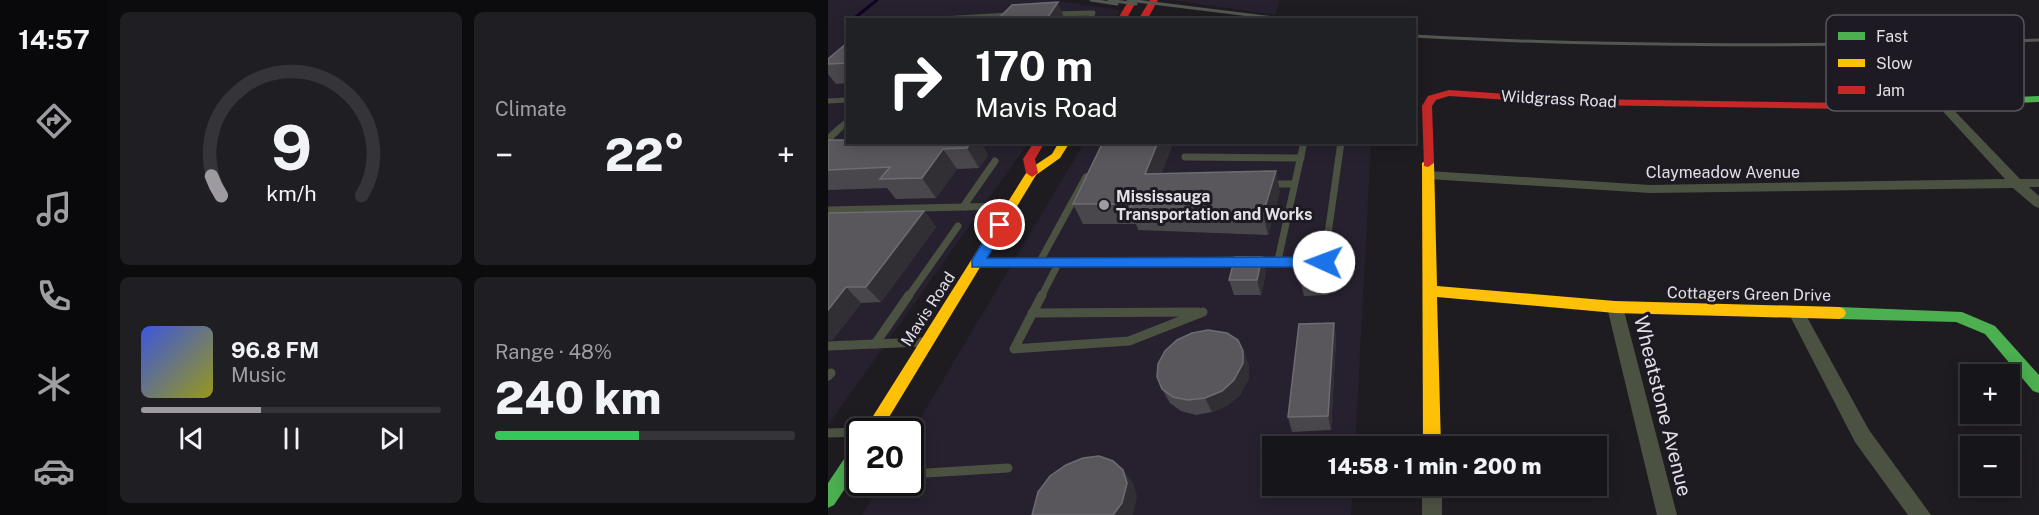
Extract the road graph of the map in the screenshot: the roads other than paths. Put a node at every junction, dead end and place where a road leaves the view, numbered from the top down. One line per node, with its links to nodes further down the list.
1 (1133, 0): 7 (street)
2 (1154, 0): 8 (street)
3 (1051, 14): 6 (lane)
4 (1019, 15): 5 (lane)
5 (961, 18)
6 (1090, 18)
7 (1121, 18)
8 (1143, 18)
9 (2039, 99): 11 (street, Wildgrass Road)
10 (846, 100): 12 (lane)
11 (2024, 100)
12 (829, 102)
13 (1826, 106): 27 (street, Wildgrass Road)
14 (1949, 111): 31 (street)
15 (846, 122): 16 (lane)
16 (828, 141): 17 (lane)
17 (838, 142)
18 (1039, 144): 26 (street, Mavis Road)
19 (1064, 144): 26 (street, Mavis Road)
20 (1304, 144): 23 (lane)
21 (1341, 144): 37 (lane)
22 (1185, 157): 23 (lane)
23 (1301, 158): 30 (lane)
24 (994, 161): 34 (lane)
25 (1093, 165): 39 (lane)
26 (1032, 173): 33 (street, Mavis Road)
27 (1429, 175): 31 (street, Claymeadow Avenue); 41 (street, Wildgrass Road)
28 (1259, 183): 30 (lane)
29 (2039, 183): 31 (street, Claymeadow Avenue)
30 (1294, 184): 37 (lane)
31 (2017, 184): 32 (street)
32 (2039, 203)
33 (1012, 206): 34 (lane); 40 (street, Mavis Road)
34 (963, 207): 35 (lane)
35 (828, 210)
36 (958, 226): 46 (lane)
37 (1278, 260): 38 (lane)
38 (1059, 262): 39 (lane); 44 (lane)
39 (1039, 263): 40 (lane)
40 (977, 264): 45 (street, Mavis Road)
41 (1431, 291): 42 (street, Cottagers Green Drive); 52 (street, Wildgrass Road)
42 (1615, 307): 43 (street, Cottagers Green Drive); 61 (street, Wheatstone Avenue)
43 (1796, 312): 48 (street, Cottagers Green Drive); 62 (street)
44 (1032, 313): 44 (lane)
45 (927, 342): 46 (lane); 49 (street, Mavis Road)
46 (875, 344): 47 (lane)
47 (828, 346)
48 (2039, 386)
49 (880, 418)
50 (846, 432): 51 (lane)
51 (828, 433)
52 (1432, 436)
53 (1008, 468): 55 (lane)
54 (846, 472): 56 (street)
55 (924, 473)
56 (842, 478): 57 (lane); 59 (street)
57 (846, 478)
58 (1432, 496): 60 (street)
59 (828, 499)
60 (1432, 515)
61 (1667, 515)
62 (1922, 515)

